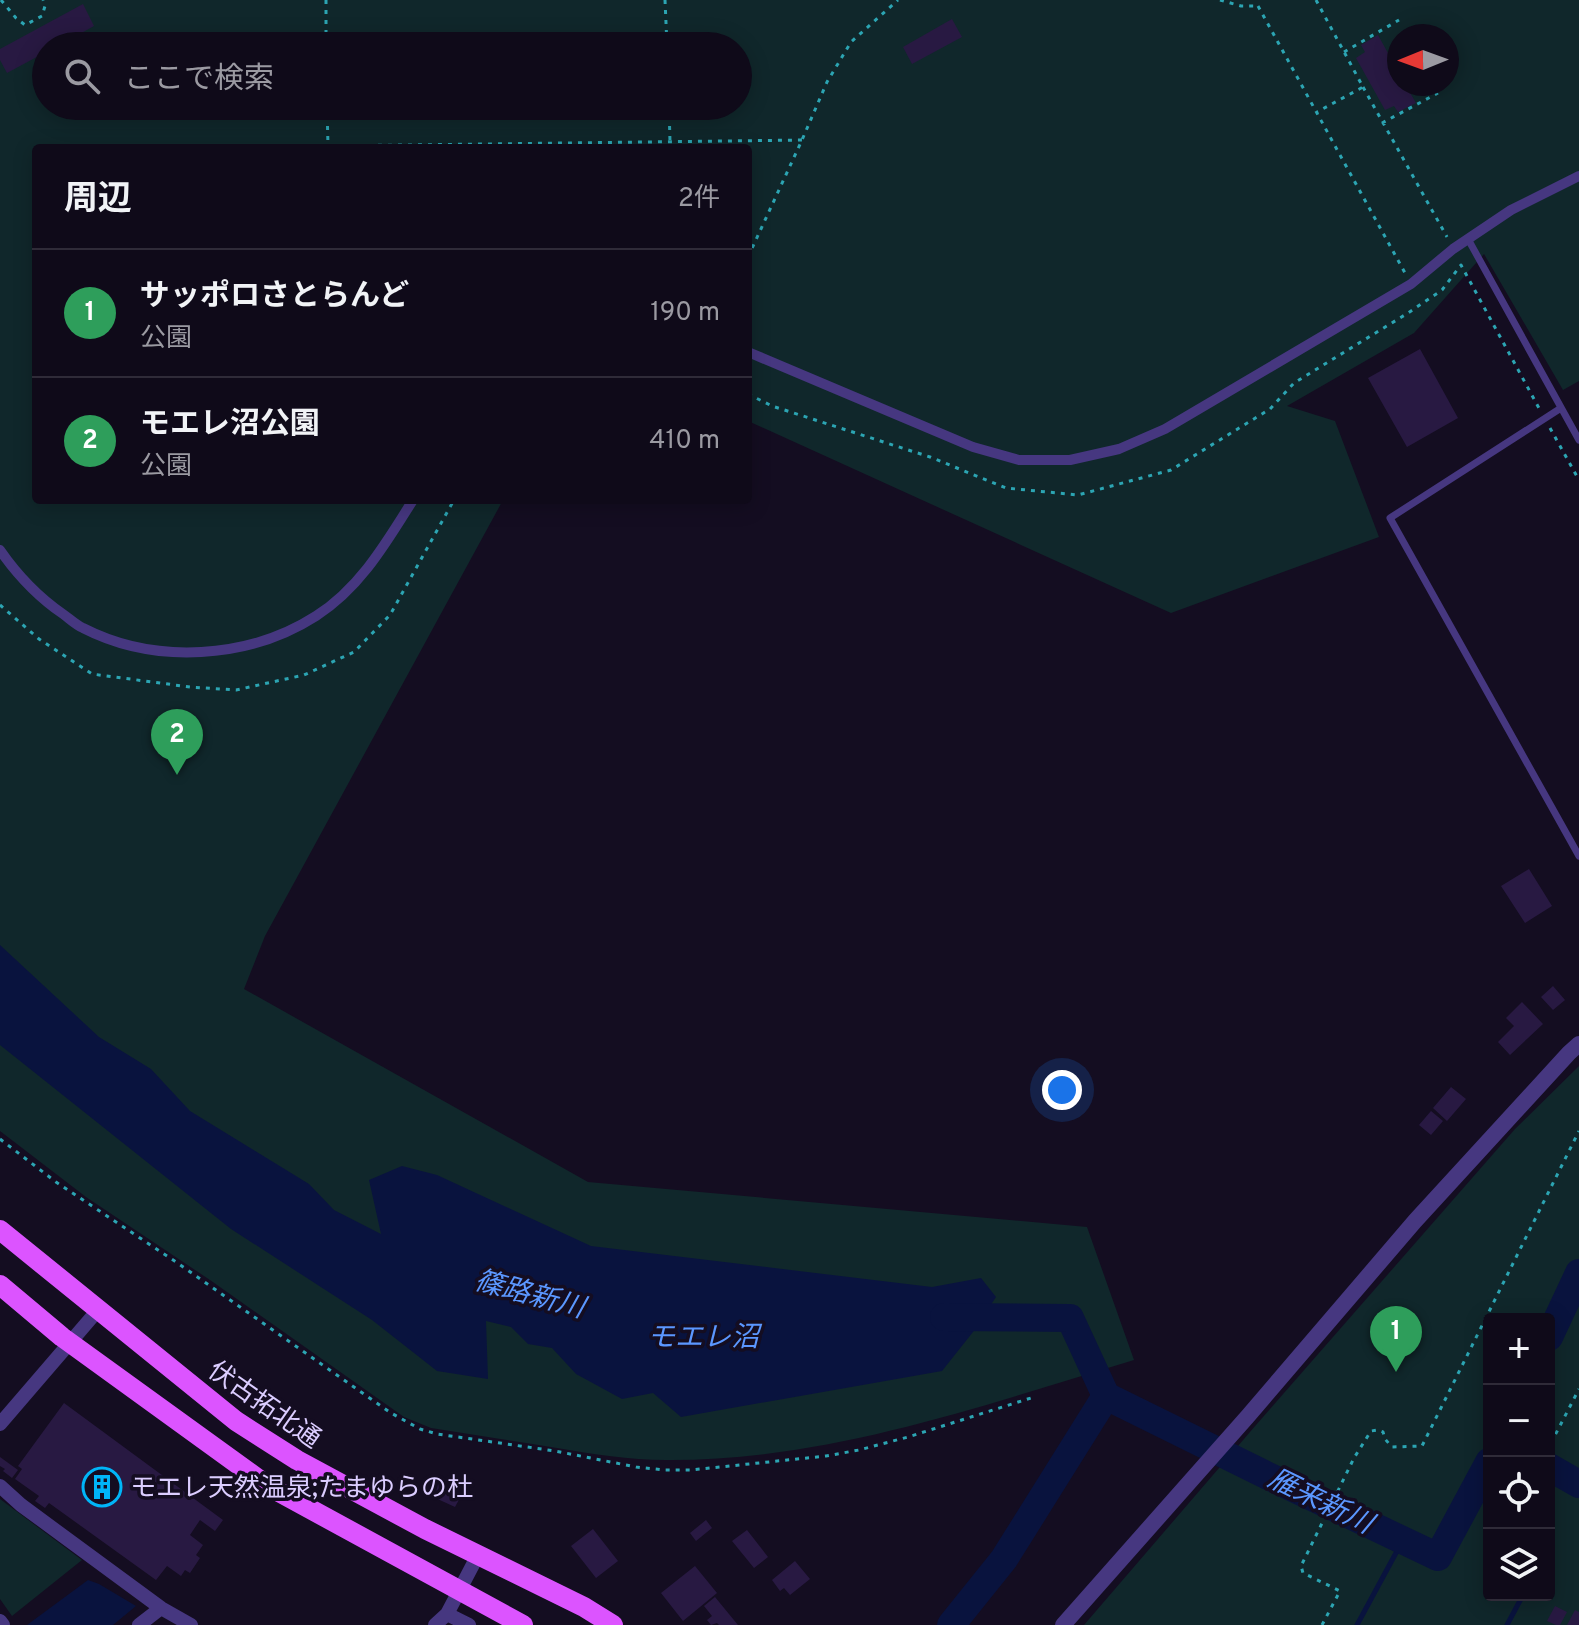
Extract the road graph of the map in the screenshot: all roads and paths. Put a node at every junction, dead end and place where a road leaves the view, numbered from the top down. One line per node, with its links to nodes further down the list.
1 (1, 0): 2 (path)
2 (43, 0)
3 (326, 0): 11 (path)
4 (665, 0): 12 (path)
5 (898, 0): 20 (path)
6 (1220, 0): 9 (path)
7 (1261, 0): 9 (path)
8 (1316, 0): 13 (path)
9 (1258, 6): 16 (path)
10 (1399, 20): 13 (path)
11 (326, 32)
12 (666, 32)
13 (1344, 52): 14 (path)
14 (1363, 87): 16 (path); 19 (path)
15 (1432, 96): 19 (path)
16 (1317, 112): 28 (path)
17 (327, 120): 22 (path)
18 (669, 120): 21 (path)
19 (1382, 123): 26 (path)
20 (802, 140): 21 (path); 27 (path)
21 (670, 142): 23 (path)
22 (328, 144)
23 (499, 144)
24 (1579, 176): 25 (street)
25 (1468, 239): 28 (street); 31 (lane)
26 (1449, 241)
27 (752, 248)
28 (1411, 284): 29 (street)
29 (752, 354)
30 (752, 396): 32 (path)
31 (1561, 408): 32 (lane); 33 (lane)
32 (1545, 420): 34 (path); 37 (lane)
33 (1579, 440)
34 (1579, 480)
35 (410, 504): 36 (street)
36 (0, 550)
37 (1579, 856)
38 (1579, 1044): 60 (street)
39 (1579, 1131): 61 (path)
40 (0, 1139): 46 (path)
41 (0, 1230): 43 (main road, 伏古拓北通)
42 (0, 1285): 44 (main road)
43 (98, 1310): 44 (street); 50 (main road, 伏古拓北通)
44 (70, 1343): 47 (street); 51 (main road)
45 (1579, 1389): 48 (path)
46 (1034, 1397)
47 (0, 1424)
48 (1555, 1435)
49 (0, 1486): 52 (street)
50 (478, 1555): 51 (street); 59 (main road, 伏古拓北通)
51 (461, 1590): 53 (street); 58 (main road)
52 (161, 1608): 54 (street); 55 (street)
53 (447, 1614): 56 (street); 57 (street)
54 (139, 1625)
55 (191, 1625)
56 (435, 1625)
57 (469, 1625)
58 (523, 1625)
59 (613, 1625)
60 (1063, 1625)
61 (1322, 1625)

